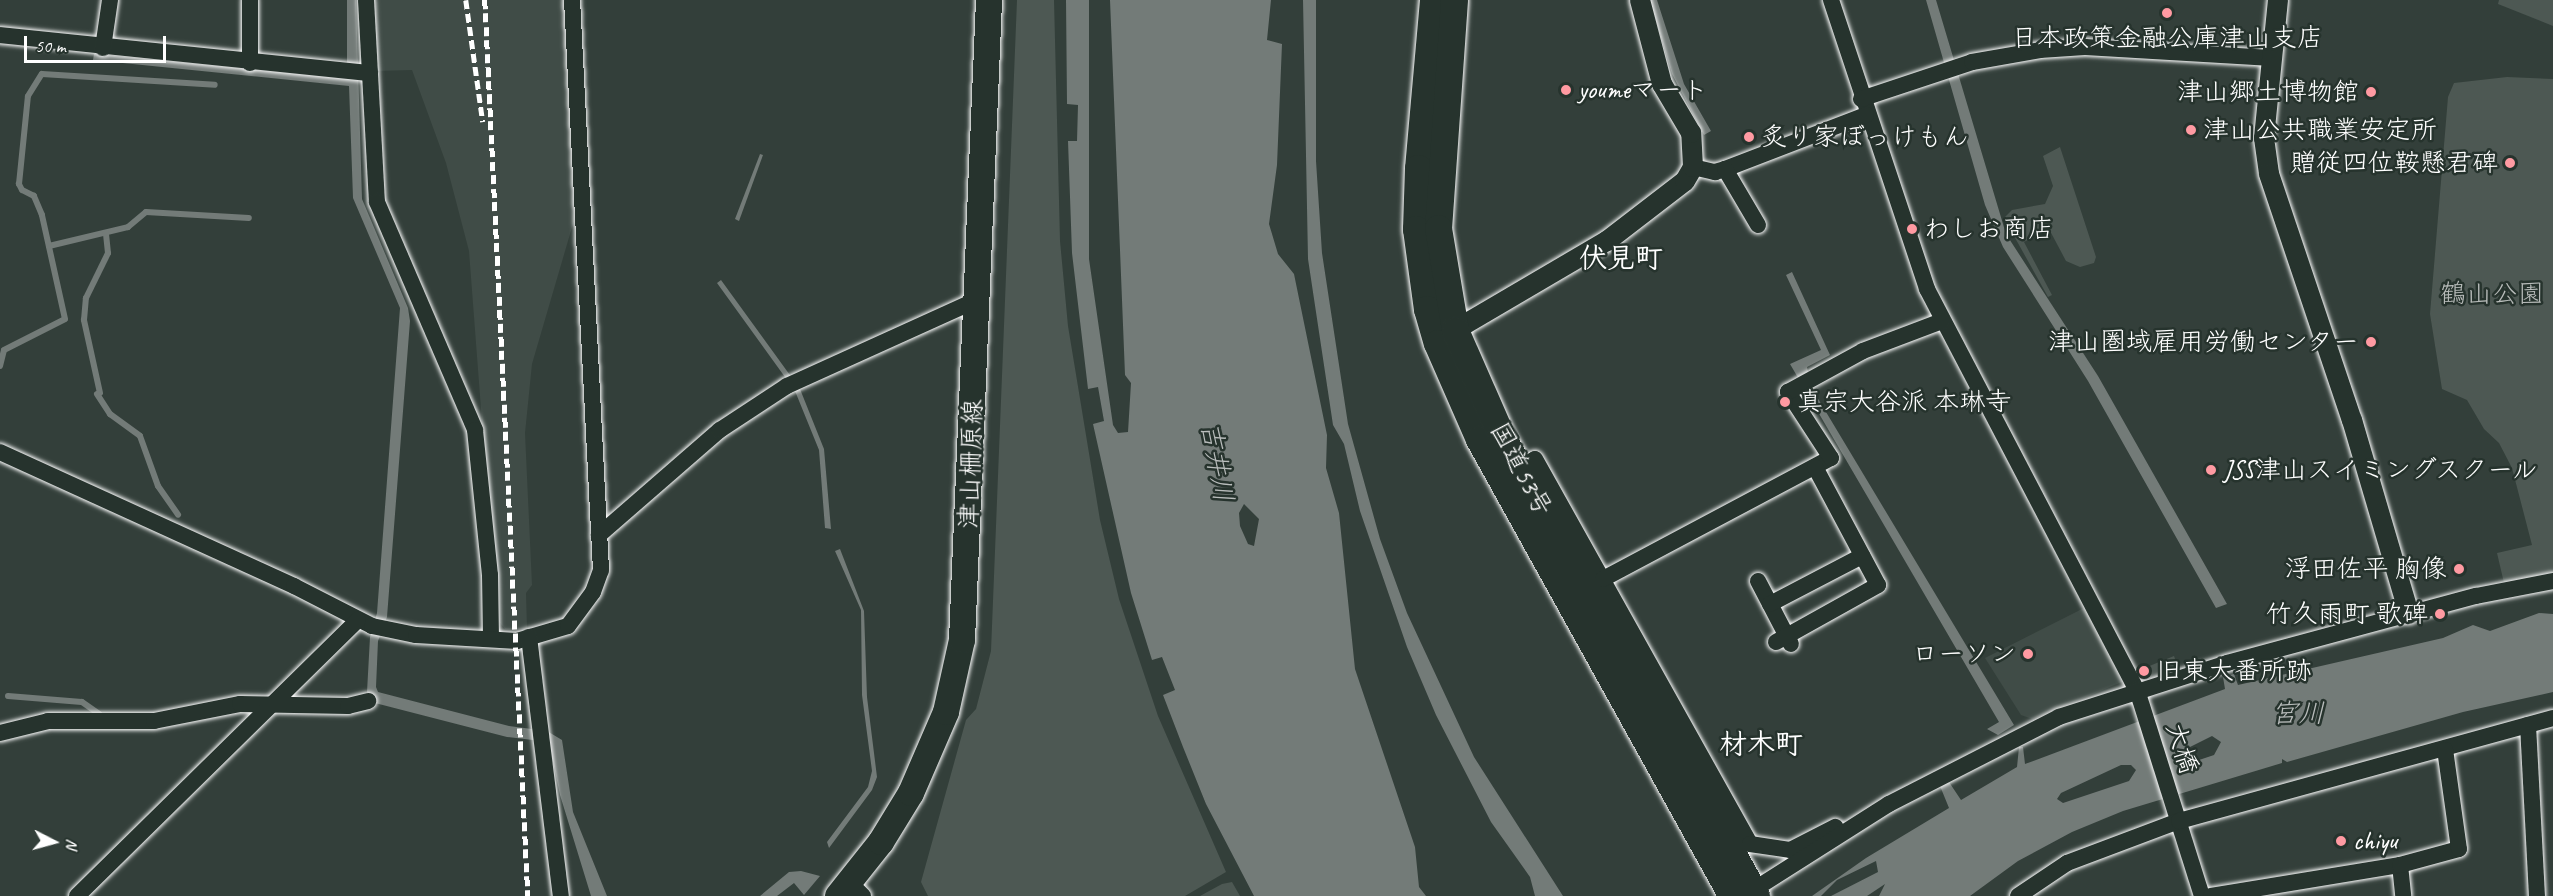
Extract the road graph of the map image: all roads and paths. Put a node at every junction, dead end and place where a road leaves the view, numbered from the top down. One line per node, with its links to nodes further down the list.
1 (110, 0): 12 (street)
2 (250, 0): 14 (street)
3 (366, 0): 15 (street)
4 (572, 0): 27 (street)
5 (989, 0): 20 (main road, 津山柵原線)
6 (1433, 0): 23 (highway, 国道53号)
7 (1454, 0): 22 (highway, 国道53号)
8 (1640, 0): 17 (street)
9 (1831, 0): 16 (street, 大橋)
10 (2278, 0): 13 (street)
11 (0, 35): 12 (street)
12 (102, 48): 14 (street)
13 (2272, 58): 16 (street); 33 (street)
14 (250, 63): 15 (street)
15 (370, 73): 36 (street)
16 (1864, 107): 18 (street); 21 (street, 大橋)
17 (1693, 167): 18 (street); 22 (street)
18 (1725, 169): 19 (street)
19 (1758, 225)
20 (977, 300): 27 (street); 47 (main road, 津山柵原線)
21 (1942, 321): 25 (street); 37 (street, 大橋)
22 (1455, 330): 23 (street); 26 (highway, 国道53号)
23 (1479, 439): 48 (highway, 国道53号)
24 (0, 452): 34 (street)
25 (1815, 467): 28 (street); 29 (street)
26 (1520, 468): 29 (street); 48 (highway, 国道53号)
27 (599, 535): 35 (street)
28 (1862, 556): 32 (street); 32 (street)
29 (1603, 579): 44 (street)
30 (1758, 581): 32 (street)
31 (2553, 581): 33 (street)
32 (1770, 604)
33 (2409, 614): 37 (street)
34 (358, 620): 36 (street); 39 (street)
35 (529, 637): 36 (street); 50 (street)
36 (491, 639)
37 (2137, 690): 44 (street); 45 (street, 大橋)
38 (368, 701): 39 (street)
39 (273, 704): 42 (street); 49 (street)
40 (2553, 718): 41 (street)
41 (2528, 725): 43 (street); 55 (street)
42 (0, 733)
43 (2445, 750): 45 (street); 46 (street)
44 (1889, 804): 48 (street)
45 (2179, 821): 51 (street); 52 (street, 大橋)
46 (2400, 865): 53 (street); 54 (street)
47 (851, 892)
48 (1747, 894)
49 (77, 896)
50 (561, 896)
51 (2018, 896)
52 (2202, 896)
53 (2211, 896)
54 (2403, 896)
55 (2537, 896)

